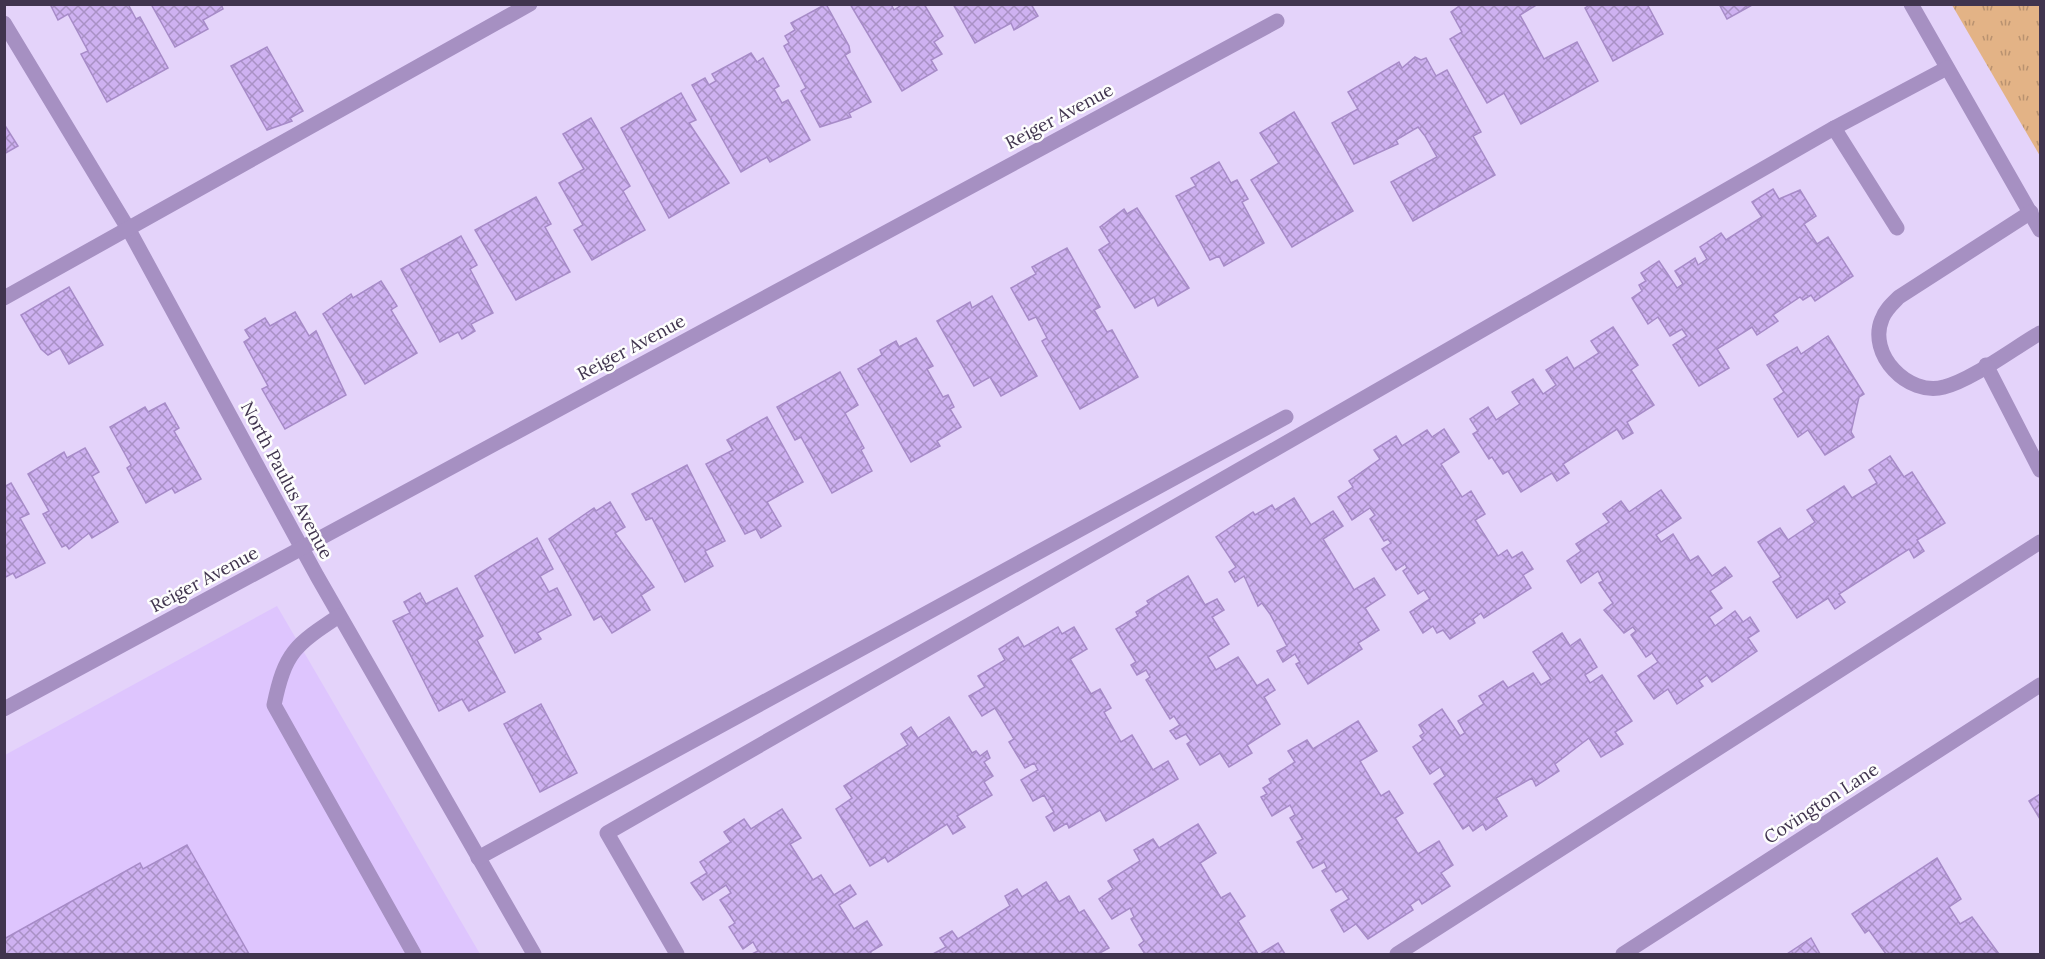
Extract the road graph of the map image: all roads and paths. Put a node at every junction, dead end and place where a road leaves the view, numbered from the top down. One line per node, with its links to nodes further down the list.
1 (530, 4): 9 (street)
2 (1911, 4): 5 (street)
3 (1277, 21): 17 (street, Reiger Avenue)
4 (4, 23): 9 (street, North Paulus Avenue)
5 (1947, 68): 6 (street); 7 (street)
6 (1834, 128): 8 (street); 24 (street)
7 (2031, 212): 10 (street); 13 (street)
8 (1897, 228)
9 (129, 230): 11 (street); 17 (street, North Paulus Avenue)
10 (2040, 230)
11 (4, 298)
12 (2040, 333): 13 (street)
13 (1986, 365): 15 (street)
14 (1286, 417): 21 (street)
15 (2040, 470)
16 (2040, 542): 25 (street)
17 (301, 549): 18 (street, North Paulus Avenue); 20 (street, Reiger Avenue)
18 (339, 616): 21 (street, North Paulus Avenue); 22 (street)
19 (2040, 684): 26 (street, Covington Lane)
20 (4, 709)
21 (478, 858): 23 (street, North Paulus Avenue)
22 (414, 954)
23 (534, 954)
24 (677, 954)
25 (1397, 954)
26 (1623, 954)

